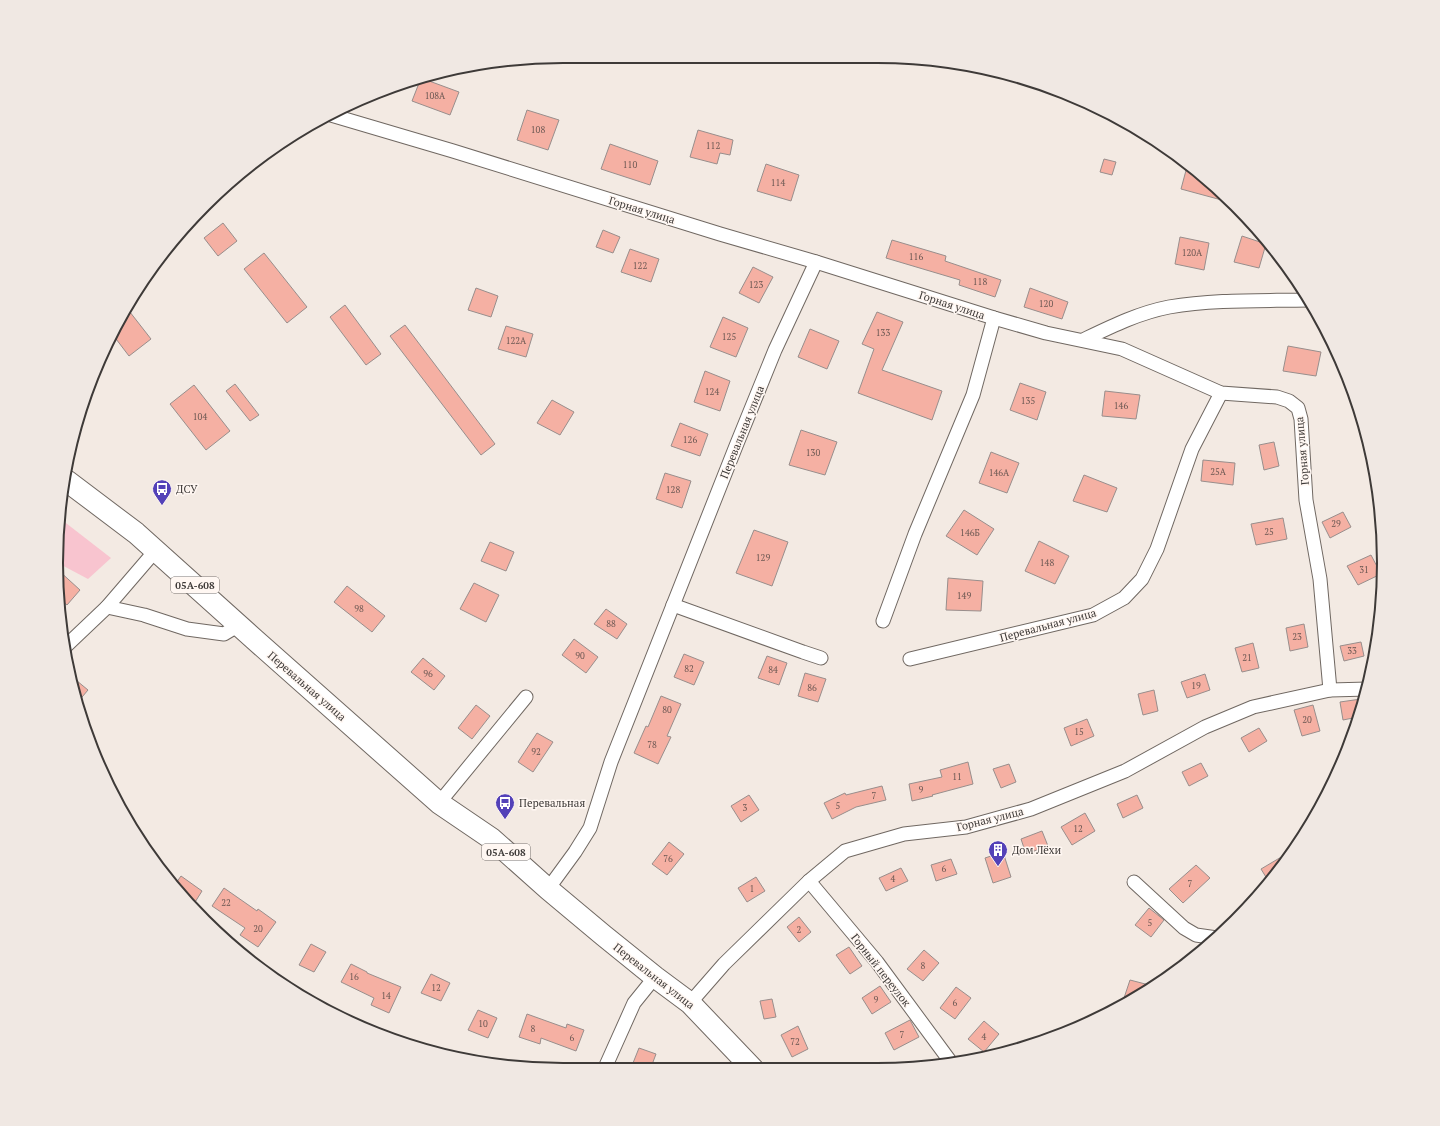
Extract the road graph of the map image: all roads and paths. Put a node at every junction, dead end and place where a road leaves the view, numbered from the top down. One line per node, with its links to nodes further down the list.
1 (338, 117): 2 (street, Горная улица)
2 (816, 262): 4 (street, Горная улица); 9 (street, Перевальная улица)
3 (1302, 300): 5 (street)
4 (994, 318): 5 (street, Горная улица); 11 (street)
5 (1083, 340): 6 (street, Горная улица)
6 (1221, 393): 15 (street, Перевальная улица); 17 (street, Горная улица)
7 (70, 483): 8 (highway, Перевальная улица / 05А-608)
8 (156, 550): 10 (street); 12 (highway, Перевальная улица / 05А-608)
9 (673, 605): 14 (street); 22 (street, Перевальная улица)
10 (107, 607): 12 (street); 13 (street)
11 (883, 621)
12 (239, 625): 19 (highway, Перевальная улица / 05А-608)
13 (70, 642)
14 (821, 658)
15 (910, 659)
16 (1361, 689): 17 (street, Горная улица)
17 (1330, 690): 20 (street, Горная улица)
18 (526, 697): 19 (street)
19 (439, 803): 22 (highway, Перевальная улица / 05А-608)
20 (809, 881): 25 (street, Горная улица); 26 (street, Горный переулок)
21 (1134, 882): 23 (street)
22 (548, 889): 24 (highway, Перевальная улица / 05А-608)
23 (1209, 937)
24 (655, 977): 25 (highway, Перевальная улица / 05А-608); 27 (street)
25 (690, 1003): 28 (highway, Перевальная улица / 05А-608)
26 (948, 1058)
27 (607, 1063)
28 (747, 1063)

